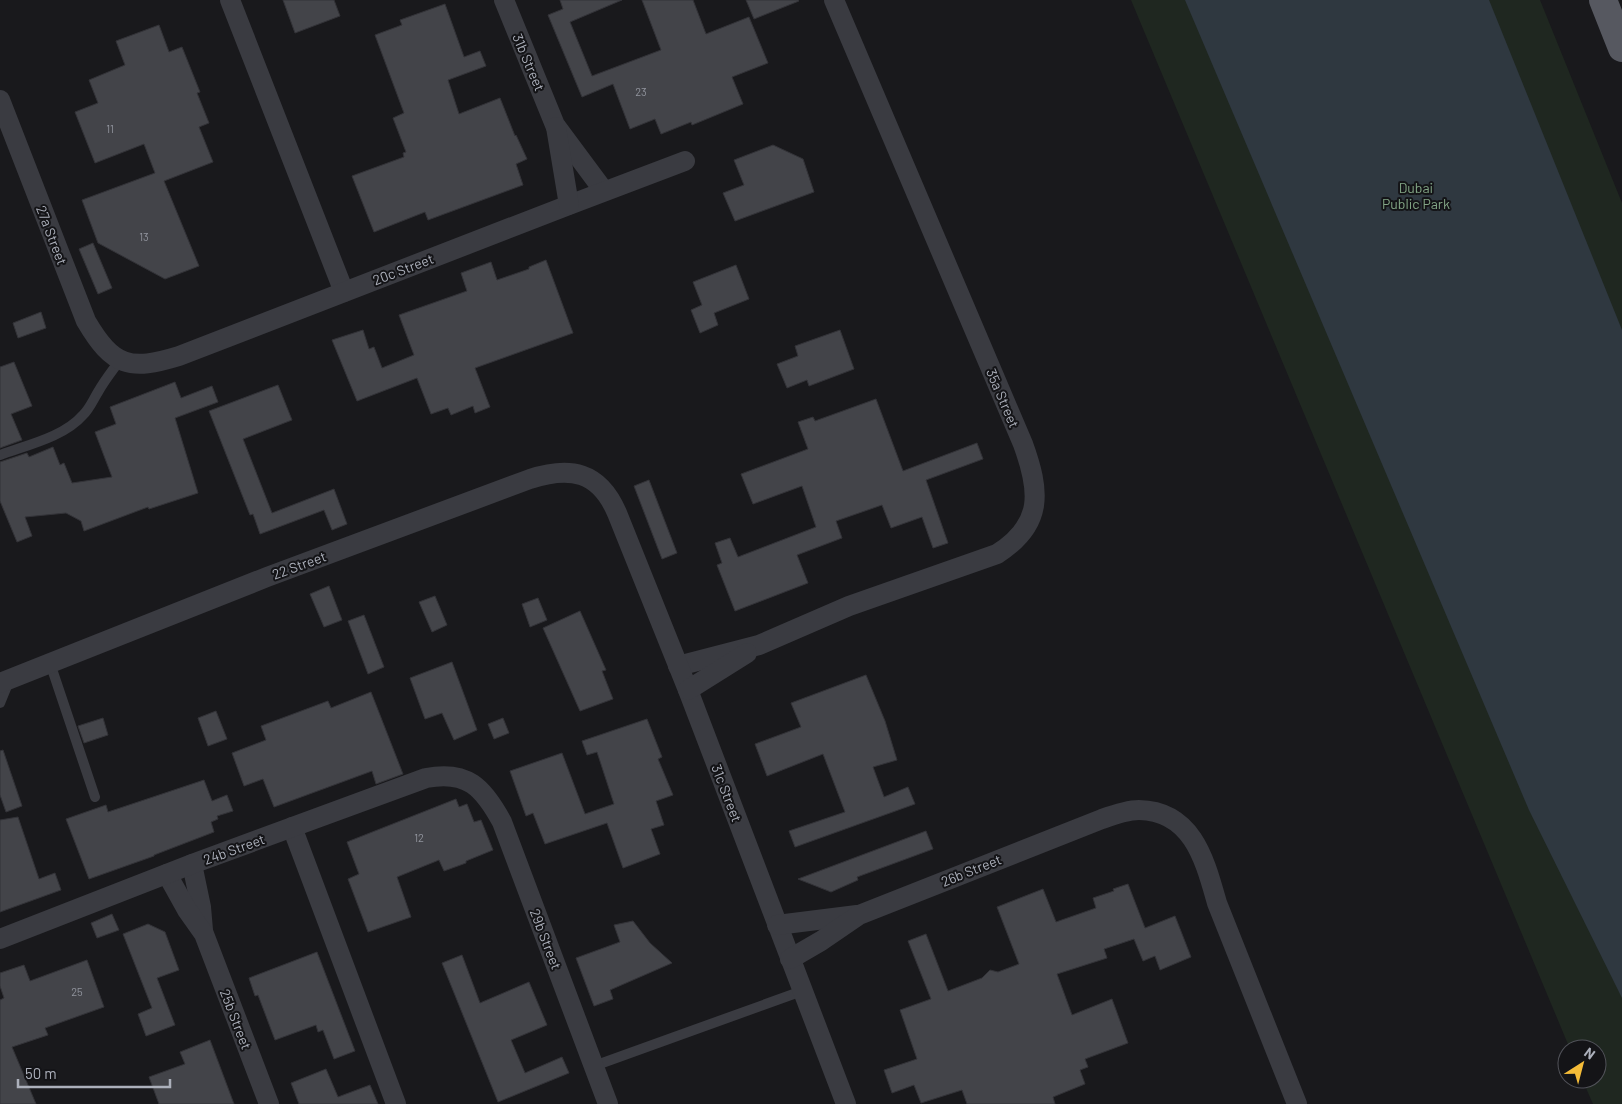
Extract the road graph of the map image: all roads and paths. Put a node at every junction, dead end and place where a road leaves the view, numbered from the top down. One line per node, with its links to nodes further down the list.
1 (230, 0): 11 (street)
2 (504, 0): 7 (street, 31b Street)
3 (834, 0): 15 (street, 35a Street)
4 (1603, 0): 5 (main road)
5 (1622, 48)
6 (0, 100): 12 (street, 27a Street)
7 (555, 125): 9 (street, 31b Street); 10 (street, 31b Street)
8 (685, 161): 9 (street, 20c Street)
9 (604, 191): 10 (street, 20c Street)
10 (569, 204): 11 (street, 20c Street)
11 (344, 292): 12 (street, 20c Street)
12 (120, 360): 13 (lane)
13 (0, 456)
14 (600, 486): 16 (street, 22 Street); 17 (street, 31c Street)
15 (759, 645): 17 (street, 35a Street); 19 (street, 35a Street)
16 (50, 663): 18 (street, 22 Street); 22 (lane)
17 (678, 666): 19 (street, 31c Street)
18 (5, 681): 20 (lane)
19 (688, 690): 27 (street, 31c Street)
20 (0, 703)
21 (471, 782): 23 (street, 24b Street); 32 (street, 29b Street)
22 (95, 797)
23 (292, 827): 24 (street, 24b Street); 34 (street)
24 (192, 864): 25 (street, 24b Street); 28 (street, 25b Street)
25 (166, 874): 28 (street, 25b Street); 29 (street, 24b Street)
26 (859, 915): 27 (street, 26b Street); 30 (street, 26b Street); 37 (street, 26b Street)
27 (777, 925): 30 (street, 31c Street)
28 (204, 934): 33 (street, 25b Street)
29 (0, 939)
30 (790, 958): 31 (street, 31c Street)
31 (802, 991): 32 (lane); 36 (street, 31c Street)
32 (594, 1066): 35 (street, 29b Street)
33 (269, 1104)
34 (396, 1104)
35 (608, 1104)
36 (846, 1104)
37 (1297, 1104)

